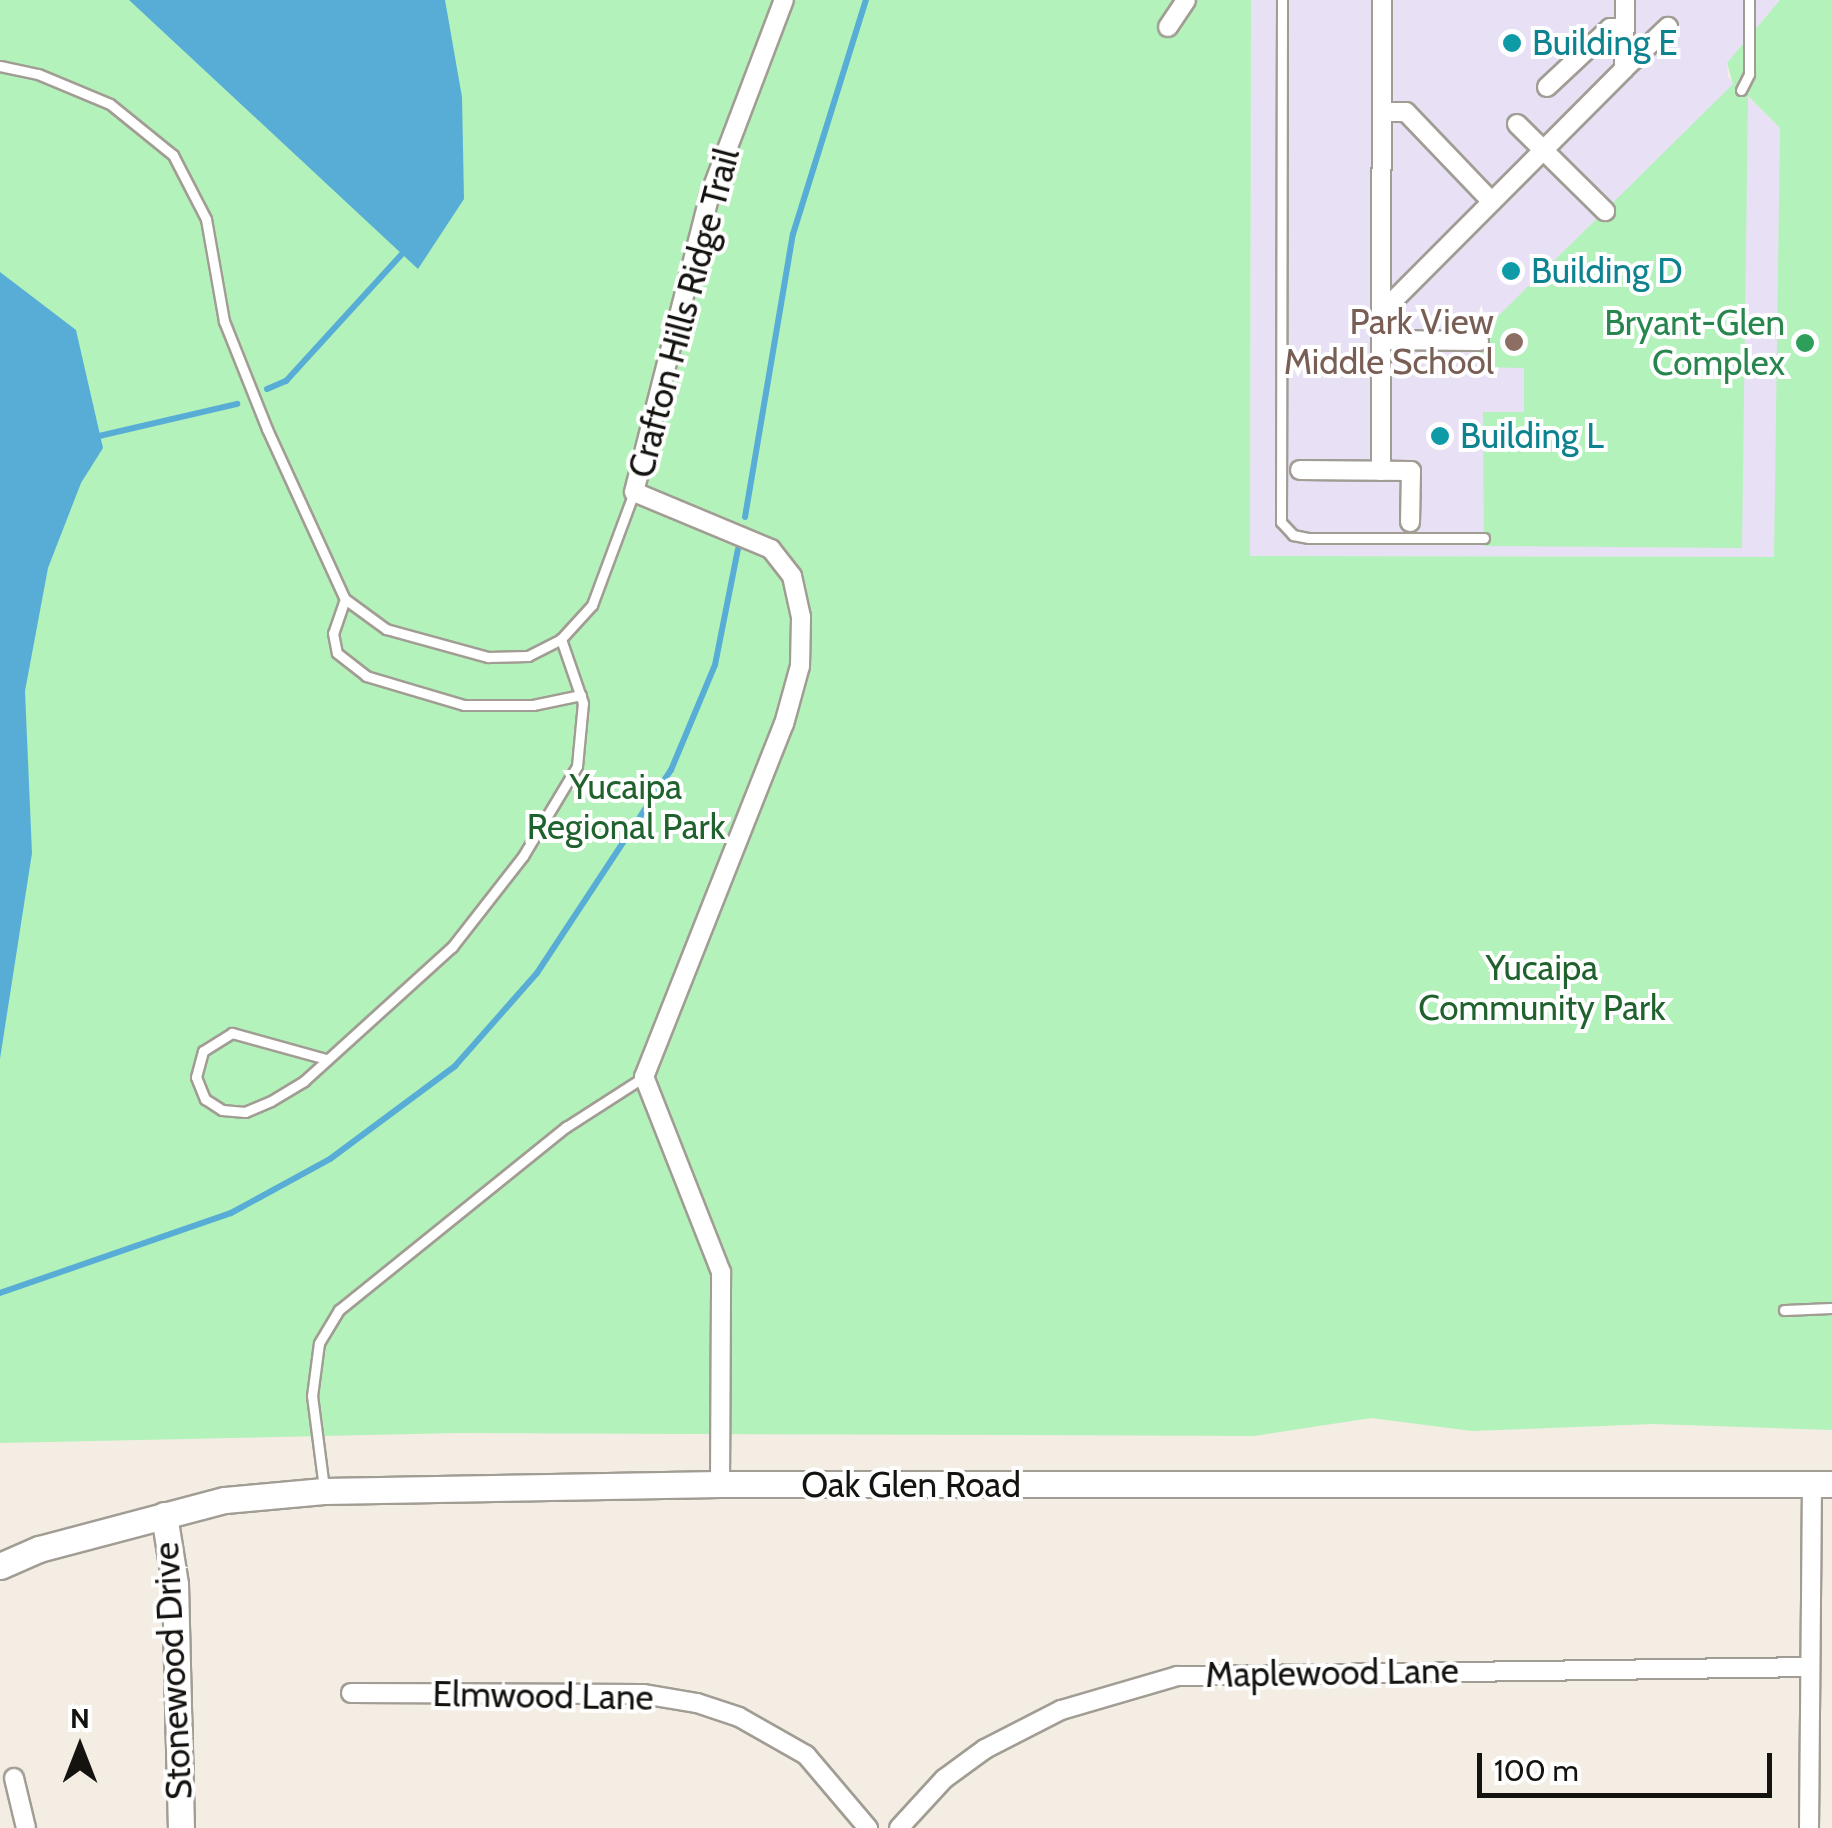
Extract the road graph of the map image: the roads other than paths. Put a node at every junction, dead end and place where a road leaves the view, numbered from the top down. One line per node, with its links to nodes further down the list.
1 (784, 0): 24 (street, Crafton Hills Ridge Trail)
2 (1186, 0): 7 (street)
3 (1282, 0): 26 (lane)
4 (1382, 0): 14 (street)
5 (1625, 0): 9 (street)
6 (1749, 0): 13 (lane)
7 (1168, 27)
8 (1668, 27): 11 (street)
9 (1625, 28): 11 (street); 12 (street)
10 (0, 66): 27 (lane)
11 (1624, 69): 16 (street)
12 (1547, 87)
13 (1741, 90)
14 (1382, 112): 17 (street); 19 (street)
15 (1517, 124): 16 (street)
16 (1543, 150): 17 (street); 18 (street)
17 (1492, 202): 19 (street)
18 (1604, 211)
19 (1382, 312): 20 (street)
20 (1382, 340): 21 (street); 23 (street)
21 (1480, 340)
22 (1300, 470): 23 (street)
23 (1382, 471): 25 (street)
24 (634, 492): 28 (lane); 31 (street, Crafton Hills Ridge Trail)
25 (1410, 522)
26 (1484, 538)
27 (346, 599): 28 (lane); 29 (lane)
28 (561, 639): 29 (lane)
29 (581, 695): 30 (lane)
30 (326, 1059): 30 (lane)
31 (644, 1077): 34 (street); 36 (lane)
32 (1832, 1308): 33 (lane)
33 (1784, 1310)
34 (720, 1484): 35 (main road, Oak Glen Road); 36 (main road, Oak Glen Road)
35 (1822, 1485): 39 (street)
36 (324, 1491): 37 (main road, Oak Glen Road)
37 (164, 1515): 38 (main road, Oak Glen Road); 43 (main road, Stonewood Drive)
38 (0, 1566)
39 (1810, 1666): 45 (street, Maplewood Lane); 46 (street)
40 (352, 1693): 44 (street, Elmwood Lane)
41 (14, 1778): 42 (street)
42 (26, 1828)
43 (181, 1828)
44 (868, 1828)
45 (899, 1828)
46 (1809, 1828)

